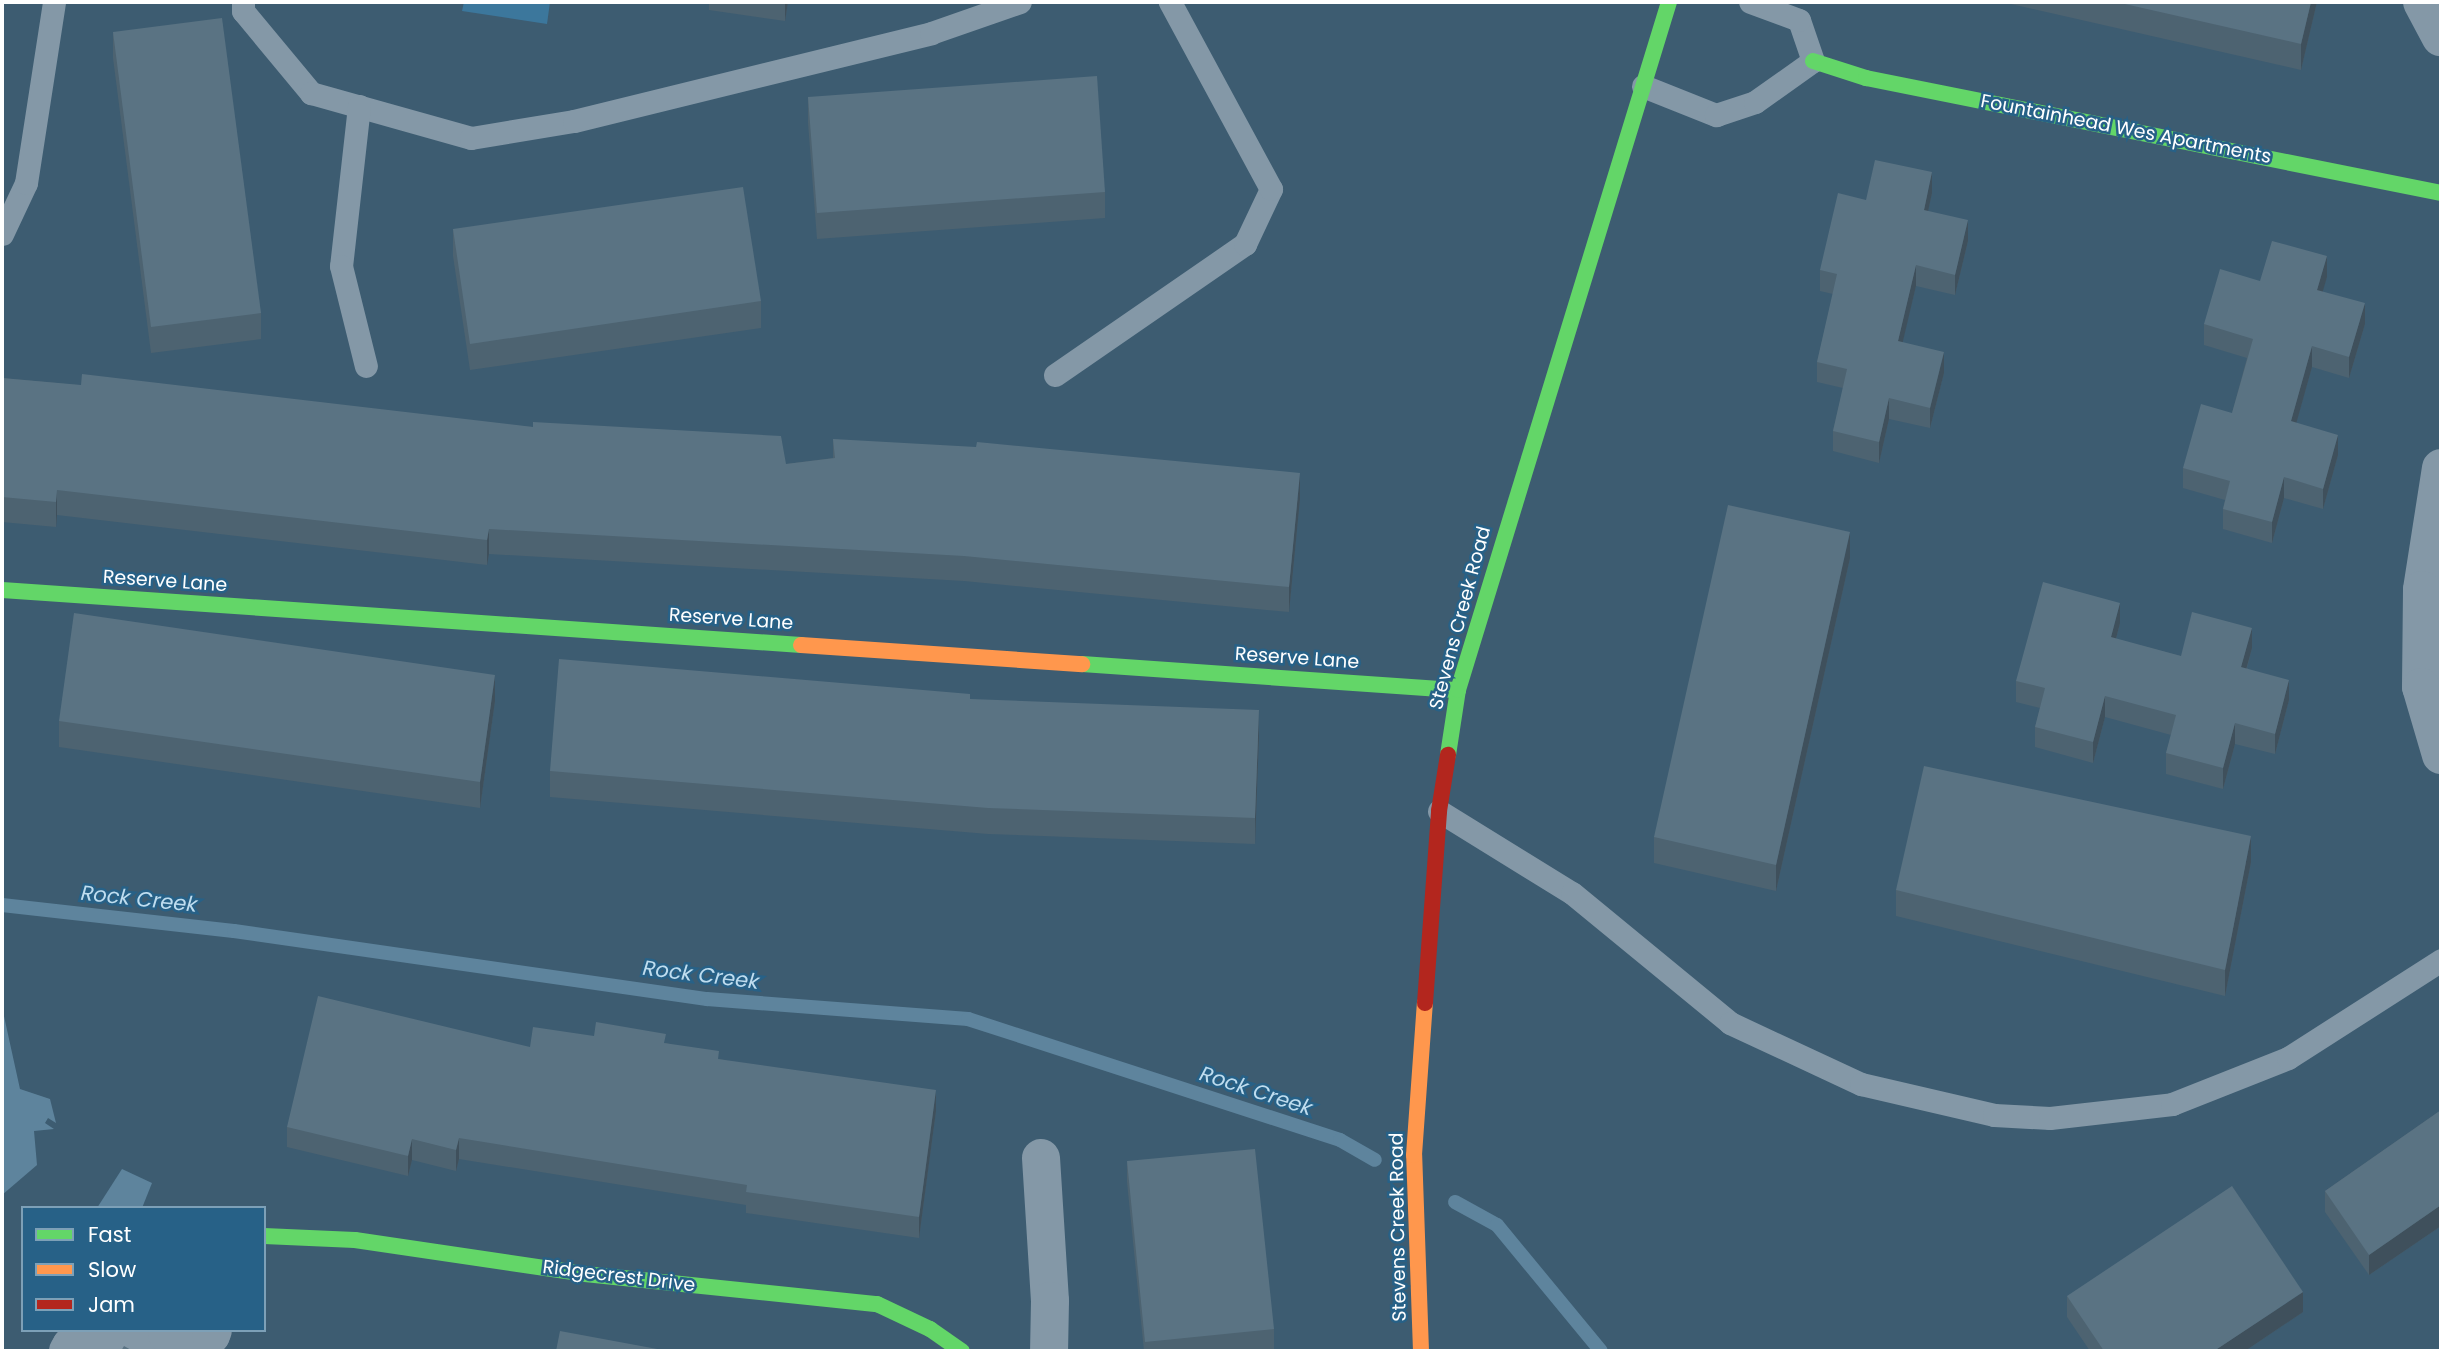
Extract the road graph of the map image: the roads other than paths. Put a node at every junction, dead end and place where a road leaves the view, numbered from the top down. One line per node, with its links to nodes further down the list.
1 (54, 2): 11 (lane)
2 (243, 2): 9 (lane)
3 (1020, 2): 9 (lane)
4 (1170, 2): 13 (lane)
5 (1669, 2): 8 (street, Stevens Creek Road)
6 (1750, 2): 7 (lane)
7 (1813, 61): 8 (lane); 10 (street, Fountainhead Wes Apartments)
8 (1643, 86): 16 (street, Stevens Creek Road)
9 (359, 106): 12 (lane)
10 (2441, 193)
11 (2, 234)
12 (366, 366)
13 (1055, 376)
14 (2441, 468): 17 (street)
15 (2, 590): 16 (street, Reserve Lane)
16 (1458, 690): 18 (street, Stevens Creek Road)
17 (2441, 755)
18 (1439, 811): 19 (lane); 26 (street, Stevens Creek Road)
19 (2441, 960)
20 (1041, 1158): 25 (street)
21 (266, 1236): 24 (street, Ridgecrest Drive)
22 (212, 1332): 23 (street)
23 (68, 1351)
24 (962, 1351)
25 (1049, 1351)
26 (1422, 1351)

